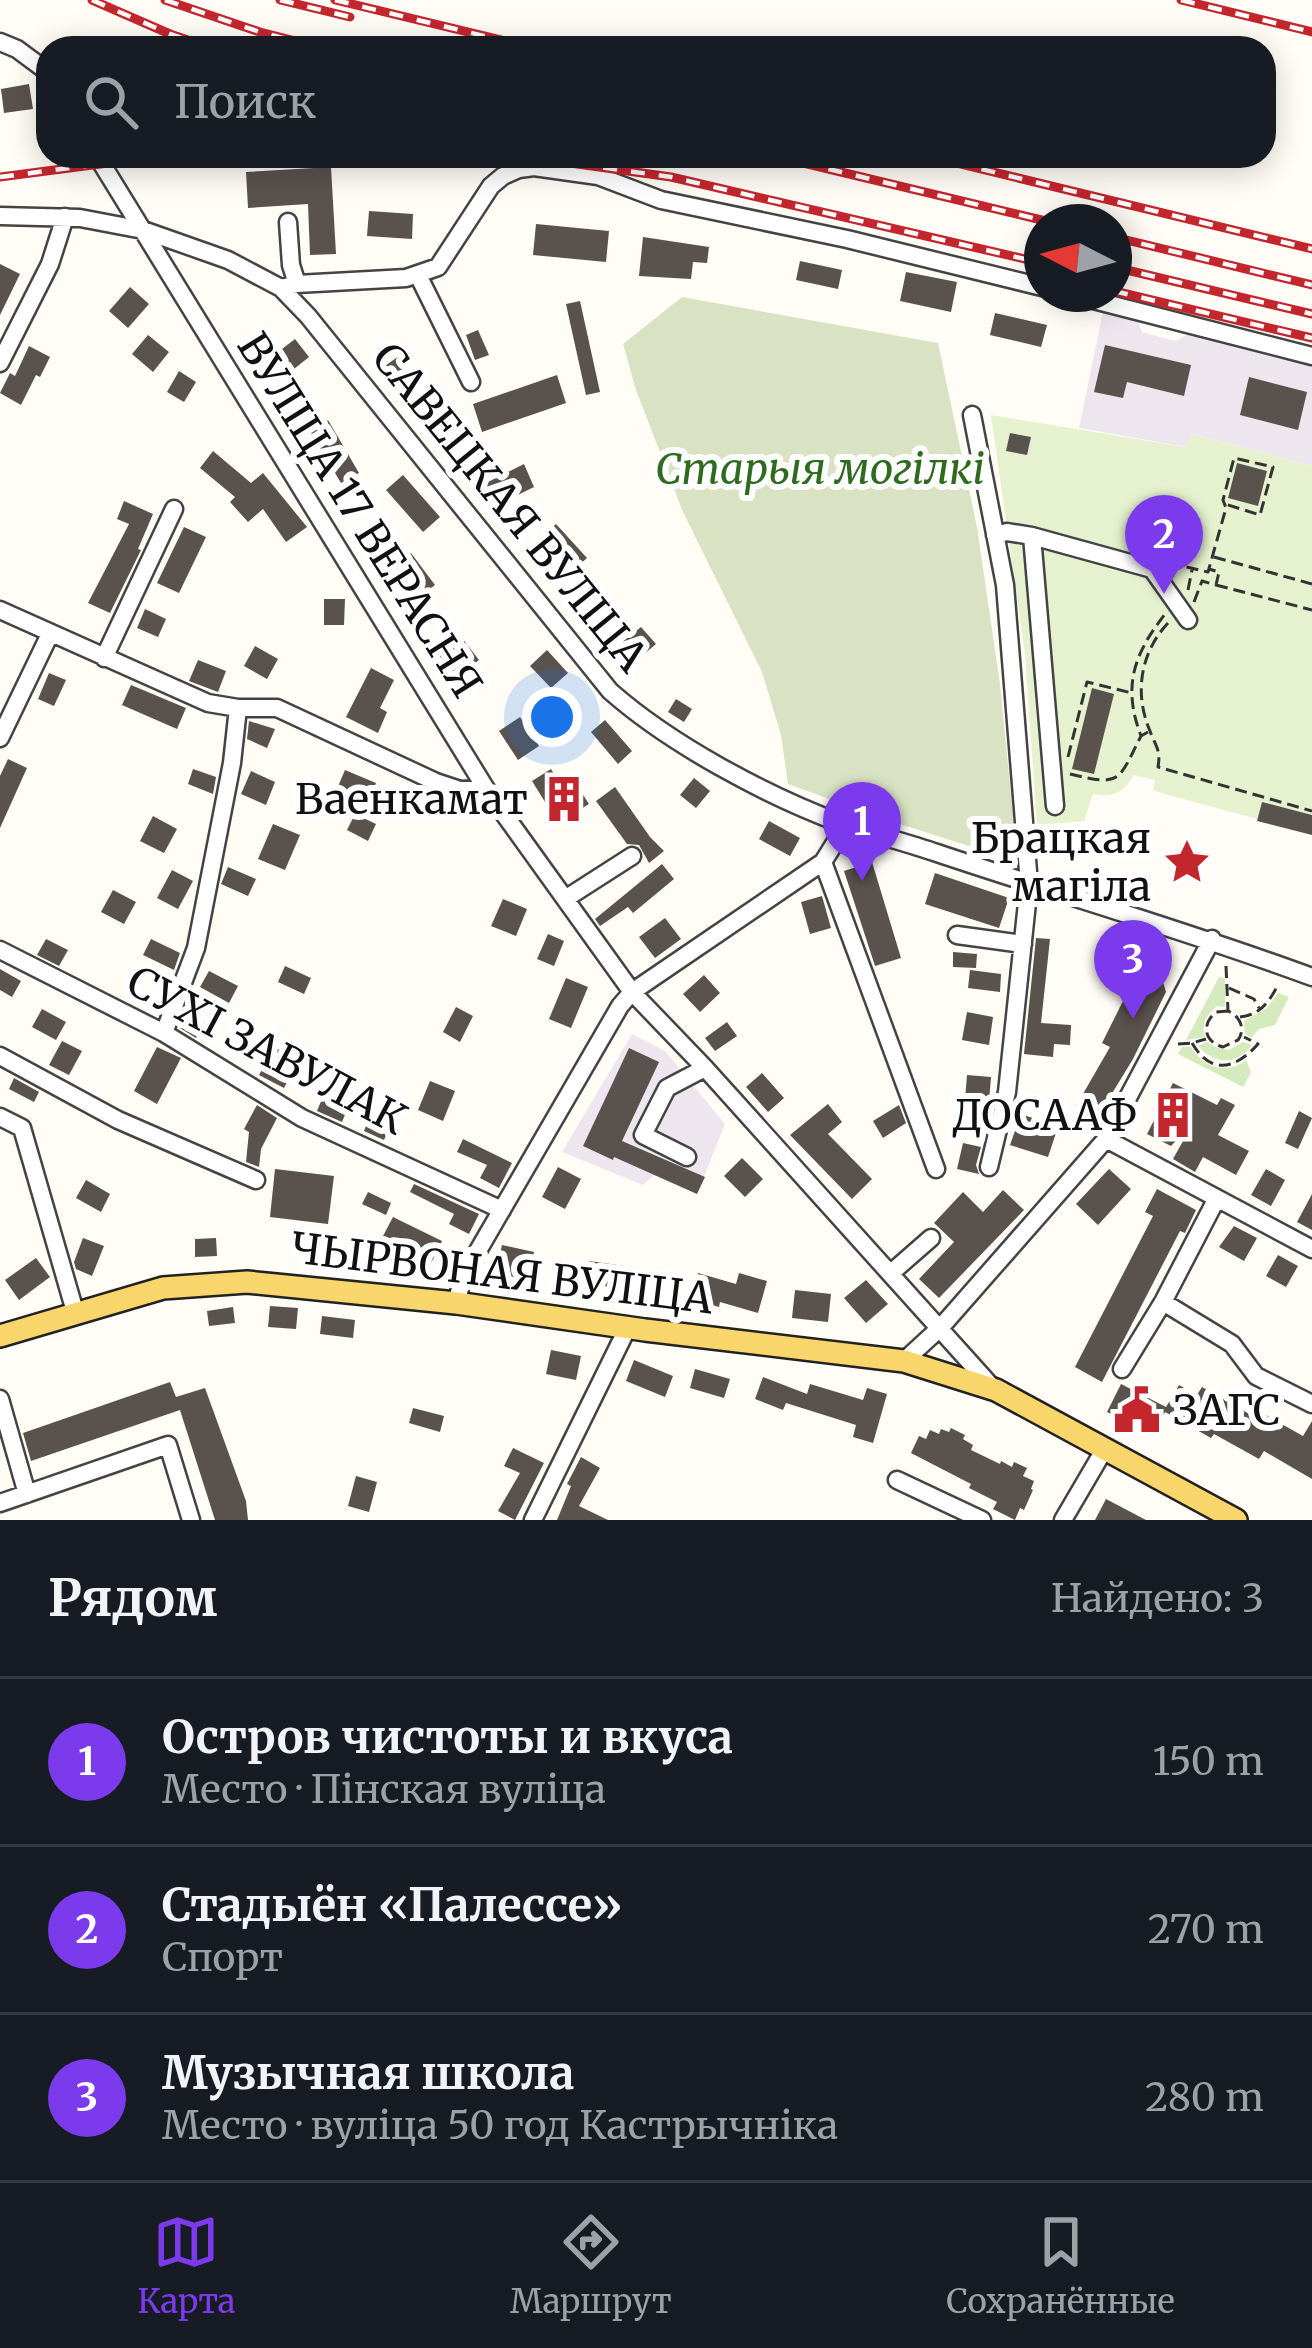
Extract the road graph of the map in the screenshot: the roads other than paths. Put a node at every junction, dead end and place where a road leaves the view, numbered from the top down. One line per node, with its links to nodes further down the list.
1 (0, 42): 2 (street)
2 (36, 64)
3 (104, 168): 9 (street, ВУЛІЦА 17 ВЕРАСНЯ)
4 (526, 168): 10 (street)
5 (541, 168): 11 (street)
6 (0, 216): 7 (street, САВЕЦКАЯ ВУЛІЦА)
7 (65, 217): 9 (street, САВЕЦКАЯ ВУЛІЦА); 15 (street)
8 (288, 222): 12 (street)
9 (142, 230): 12 (street, САВЕЦКАЯ ВУЛІЦА); 27 (street, ВУЛІЦА 17 ВЕРАСНЯ)
10 (418, 275): 12 (street); 16 (street)
11 (1024, 282)
12 (289, 286): 29 (street, САВЕЦКАЯ ВУЛІЦА)
13 (1132, 310): 14 (street)
14 (1312, 356)
15 (0, 364)
16 (471, 382)
17 (972, 415): 19 (street)
18 (174, 509): 24 (street)
19 (995, 535): 20 (street); 32 (street)
20 (1032, 536): 22 (street); 28 (street)
21 (0, 610): 23 (street)
22 (1182, 611)
23 (50, 634): 24 (street); 26 (street)
24 (104, 658): 25 (street)
25 (238, 708): 27 (street); 40 (street)
26 (0, 738)
27 (486, 789): 33 (street, ВУЛІЦА 17 ВЕРАСНЯ)
28 (1055, 806)
29 (846, 825): 31 (street); 32 (street, САВЕЦКАЯ ВУЛІЦА)
30 (632, 856): 33 (street)
31 (823, 862): 39 (street); 47 (street)
32 (1029, 884): 35 (street, САВЕЦКАЯ ВУЛІЦА); 36 (street)
33 (565, 899): 39 (street, ВУЛІЦА 17 ВЕРАСНЯ)
34 (957, 935): 36 (street)
35 (1212, 939): 38 (street, САВЕЦКАЯ ВУЛІЦА); 44 (street)
36 (1023, 944): 46 (street)
37 (0, 950): 40 (street, СУХІ ЗАВУЛАК)
38 (1312, 977)
39 (632, 992): 42 (street, ВУЛІЦА 17 ВЕРАСНЯ); 50 (street)
40 (164, 1033): 50 (street, СУХІ ЗАВУЛАК)
41 (0, 1056): 48 (street)
42 (705, 1068): 45 (street); 53 (street, ВУЛІЦА 17 ВЕРАСНЯ)
43 (0, 1117): 56 (street)
44 (1106, 1139): 49 (street); 58 (street)
45 (686, 1157)
46 (989, 1167)
47 (936, 1169)
48 (256, 1180)
49 (1217, 1198): 52 (street); 54 (street)
50 (502, 1210): 55 (street)
51 (931, 1238): 53 (street)
52 (1312, 1249)
53 (891, 1273): 58 (street, ВУЛІЦА 17 ВЕРАСНЯ)
54 (1163, 1302): 61 (street); 64 (street)
55 (456, 1303): 56 (main road, ЧЫРВОНАЯ ВУЛІЦА); 57 (main road, ЧЫРВОНАЯ ВУЛІЦА)
56 (76, 1315): 59 (main road, ЧЫРВОНАЯ ВУЛІЦА)
57 (628, 1327): 60 (main road, ЧЫРВОНАЯ ВУЛІЦА); 70 (street)
58 (941, 1327): 60 (street); 62 (street, ЧЫРВОНАЯ ВУЛІЦА)
59 (0, 1336)
60 (904, 1361): 62 (main road, ЧЫРВОНАЯ ВУЛІЦА)
61 (1122, 1369)
62 (995, 1390): 65 (main road, ЧЫРВОНАЯ ВУЛІЦА)
63 (0, 1399): 67 (street)
64 (1312, 1404)
65 (1104, 1450): 72 (street); 73 (main road, ЧЫРВОНАЯ ВУЛІЦА)
66 (897, 1480): 71 (street)
67 (27, 1494): 68 (street); 69 (street)
68 (0, 1503)
69 (191, 1520)
70 (533, 1520)
71 (982, 1520)
72 (1063, 1520)
73 (1236, 1520)

